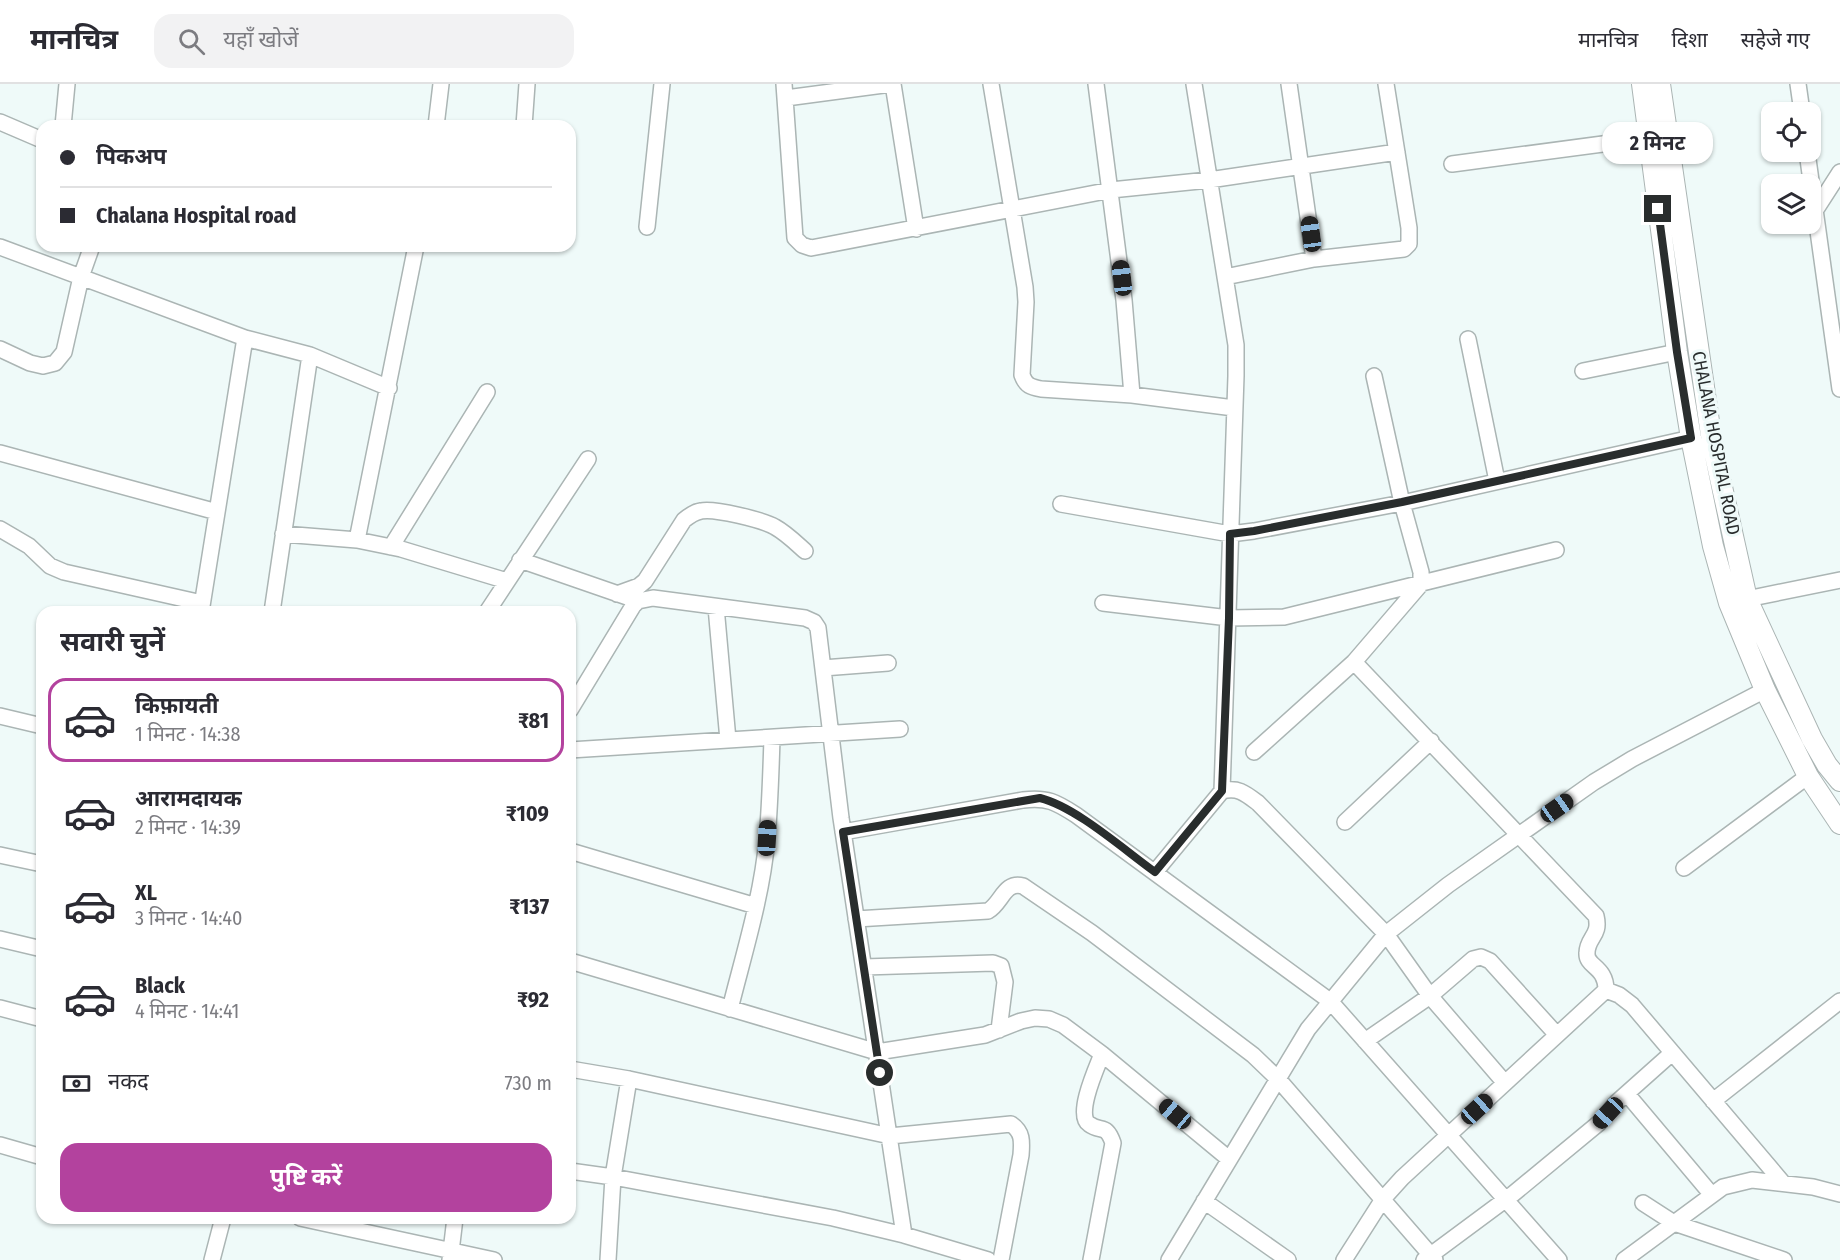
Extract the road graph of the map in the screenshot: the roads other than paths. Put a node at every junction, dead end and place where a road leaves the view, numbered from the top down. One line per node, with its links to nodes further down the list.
1 (67, 84): 16 (street)
2 (441, 84): 17 (street)
3 (527, 84): 18 (street)
4 (662, 84): 30 (street)
5 (892, 84): 14 (street); 31 (street)
6 (991, 84): 29 (street)
7 (1096, 84): 27 (street)
8 (1194, 84): 26 (street)
9 (1289, 84): 24 (street)
10 (1386, 84): 22 (street)
11 (1642, 84): 21 (street, CHALANA HOSPITAL ROAD)
12 (1660, 84): 73 (street, CHALANA HOSPITAL ROAD)
13 (1798, 84): 15 (street)
14 (785, 91): 31 (street)
15 (1801, 102)
16 (64, 120)
17 (437, 120)
18 (524, 120)
19 (0, 122): 20 (street)
20 (36, 137)
21 (1648, 138): 23 (street); 44 (street, CHALANA HOSPITAL ROAD)
22 (1397, 152): 24 (street); 36 (street)
23 (1452, 164)
24 (1301, 166): 26 (street); 36 (street)
25 (1840, 172): 28 (street)
26 (1209, 180): 27 (street); 38 (street)
27 (1111, 190): 29 (street); 51 (street)
28 (1821, 202)
29 (1011, 211): 31 (street); 51 (street)
30 (647, 228)
31 (916, 229)
32 (1818, 234): 39 (street)
33 (0, 247): 37 (street)
34 (90, 252): 37 (street)
35 (415, 252): 48 (street)
36 (1314, 259): 38 (street)
37 (81, 277): 41 (street); 43 (street)
38 (1225, 277): 52 (street)
39 (1825, 279): 40 (street); 49 (street)
40 (1840, 285)
41 (245, 338): 45 (street); 59 (street)
42 (1468, 339): 56 (street)
43 (0, 350)
44 (1677, 352): 46 (street); 53 (street, CHALANA HOSPITAL ROAD)
45 (310, 355): 48 (street); 61 (street)
46 (1583, 371)
47 (1374, 376): 57 (street)
48 (389, 388): 63 (street)
49 (1840, 389)
50 (487, 392): 64 (street)
51 (1132, 395): 52 (street)
52 (1234, 408): 62 (street)
53 (1691, 438): 56 (street); 73 (street, CHALANA HOSPITAL ROAD)
54 (0, 453): 59 (street)
55 (588, 459): 67 (street)
56 (1497, 481): 57 (street)
57 (1402, 502): 62 (street); 70 (street)
58 (1061, 504): 62 (street)
59 (217, 512): 76 (street)
60 (0, 530): 75 (street)
61 (284, 534): 63 (street); 77 (street)
62 (1230, 534): 80 (street)
63 (357, 540): 64 (street)
64 (391, 547): 69 (street)
65 (1556, 550): 70 (street)
66 (806, 551): 71 (street)
67 (520, 560): 69 (street); 71 (street)
68 (1840, 580): 73 (street)
69 (507, 581): 78 (street)
70 (1421, 584): 80 (street); 81 (street)
71 (617, 594): 72 (street)
72 (638, 601): 79 (street); 85 (street)
73 (1738, 601): 84 (street, CHALANA HOSPITAL ROAD); 96 (street, CHALANA HOSPITAL ROAD)
74 (1103, 603): 80 (street)
75 (194, 606)
76 (202, 606)
77 (273, 606)
78 (492, 606)
79 (716, 607): 83 (street); 91 (street)
80 (1229, 618): 97 (street)
81 (1354, 662): 92 (street); 94 (street)
82 (888, 663): 83 (street)
83 (823, 668): 89 (street)
84 (1765, 690): 95 (street, CHALANA HOSPITAL ROAD); 101 (street)
85 (576, 700)
86 (0, 716): 87 (street)
87 (36, 725)
88 (900, 729): 89 (street)
89 (830, 735): 90 (street); 100 (street)
90 (772, 738): 91 (street); 107 (street)
91 (728, 740): 93 (street)
92 (1431, 741): 98 (street); 101 (street)
93 (576, 750)
94 (1254, 752)
95 (1808, 776): 99 (street, CHALANA HOSPITAL ROAD); 105 (street)
96 (1840, 781)
97 (1222, 791): 106 (street); 109 (street)
98 (1345, 822)
99 (1840, 824)
100 (843, 832): 106 (street); 108 (street)
101 (1519, 834): 109 (street); 114 (street)
102 (576, 853): 107 (street)
103 (0, 855): 104 (street)
104 (36, 863)
105 (1684, 868)
106 (1155, 872): 116 (street)
107 (756, 906): 119 (street)
108 (856, 919): 113 (street); 129 (street)
109 (1386, 934): 115 (street); 116 (street)
110 (0, 939): 111 (street)
111 (36, 948)
112 (576, 963): 119 (street)
113 (864, 967): 121 (street); 124 (street)
114 (1606, 990): 122 (street); 125 (street)
115 (1430, 996): 122 (street); 123 (street); 130 (street)
116 (1330, 1001): 123 (street); 129 (street)
117 (1840, 1001): 132 (street)
118 (0, 1008): 120 (street)
119 (730, 1009): 124 (street)
120 (36, 1017)
121 (999, 1030): 124 (street); 126 (street)
122 (1557, 1035): 130 (street)
123 (1365, 1041): 134 (street)
124 (877, 1052): 133 (street)
125 (1672, 1053): 131 (street); 132 (street)
126 (1102, 1054): 137 (street); 159 (street)
127 (576, 1070): 128 (street)
128 (629, 1079): 133 (street); 139 (street)
129 (1278, 1079): 137 (street); 143 (street)
130 (1505, 1083): 134 (street)
131 (1627, 1094): 142 (street); 144 (street)
132 (1713, 1101): 140 (street)
133 (890, 1136): 151 (street); 158 (street)
134 (1449, 1136): 143 (street); 144 (street)
135 (0, 1145): 136 (street)
136 (36, 1154)
137 (1229, 1159): 145 (street)
138 (576, 1172): 139 (street)
139 (613, 1177): 151 (street); 156 (street)
140 (1783, 1183): 141 (street); 142 (street)
141 (1840, 1194)
142 (1712, 1195): 147 (street)
143 (1383, 1199): 153 (street); 162 (street)
144 (1507, 1199): 153 (street); 163 (street)
145 (1204, 1201): 160 (street); 161 (street)
146 (1643, 1203): 147 (street)
147 (1674, 1223): 164 (street); 165 (street)
148 (221, 1224): 154 (street)
149 (324, 1224): 152 (street)
150 (454, 1224): 152 (street)
151 (904, 1234): 157 (street)
152 (451, 1255): 155 (street)
153 (1430, 1258)
154 (212, 1260)
155 (494, 1260)
156 (608, 1260)
157 (988, 1260)
158 (1001, 1260)
159 (1091, 1260)
160 (1169, 1260)
161 (1288, 1260)
162 (1344, 1260)
163 (1559, 1260)
164 (1624, 1260)
165 (1784, 1260)

